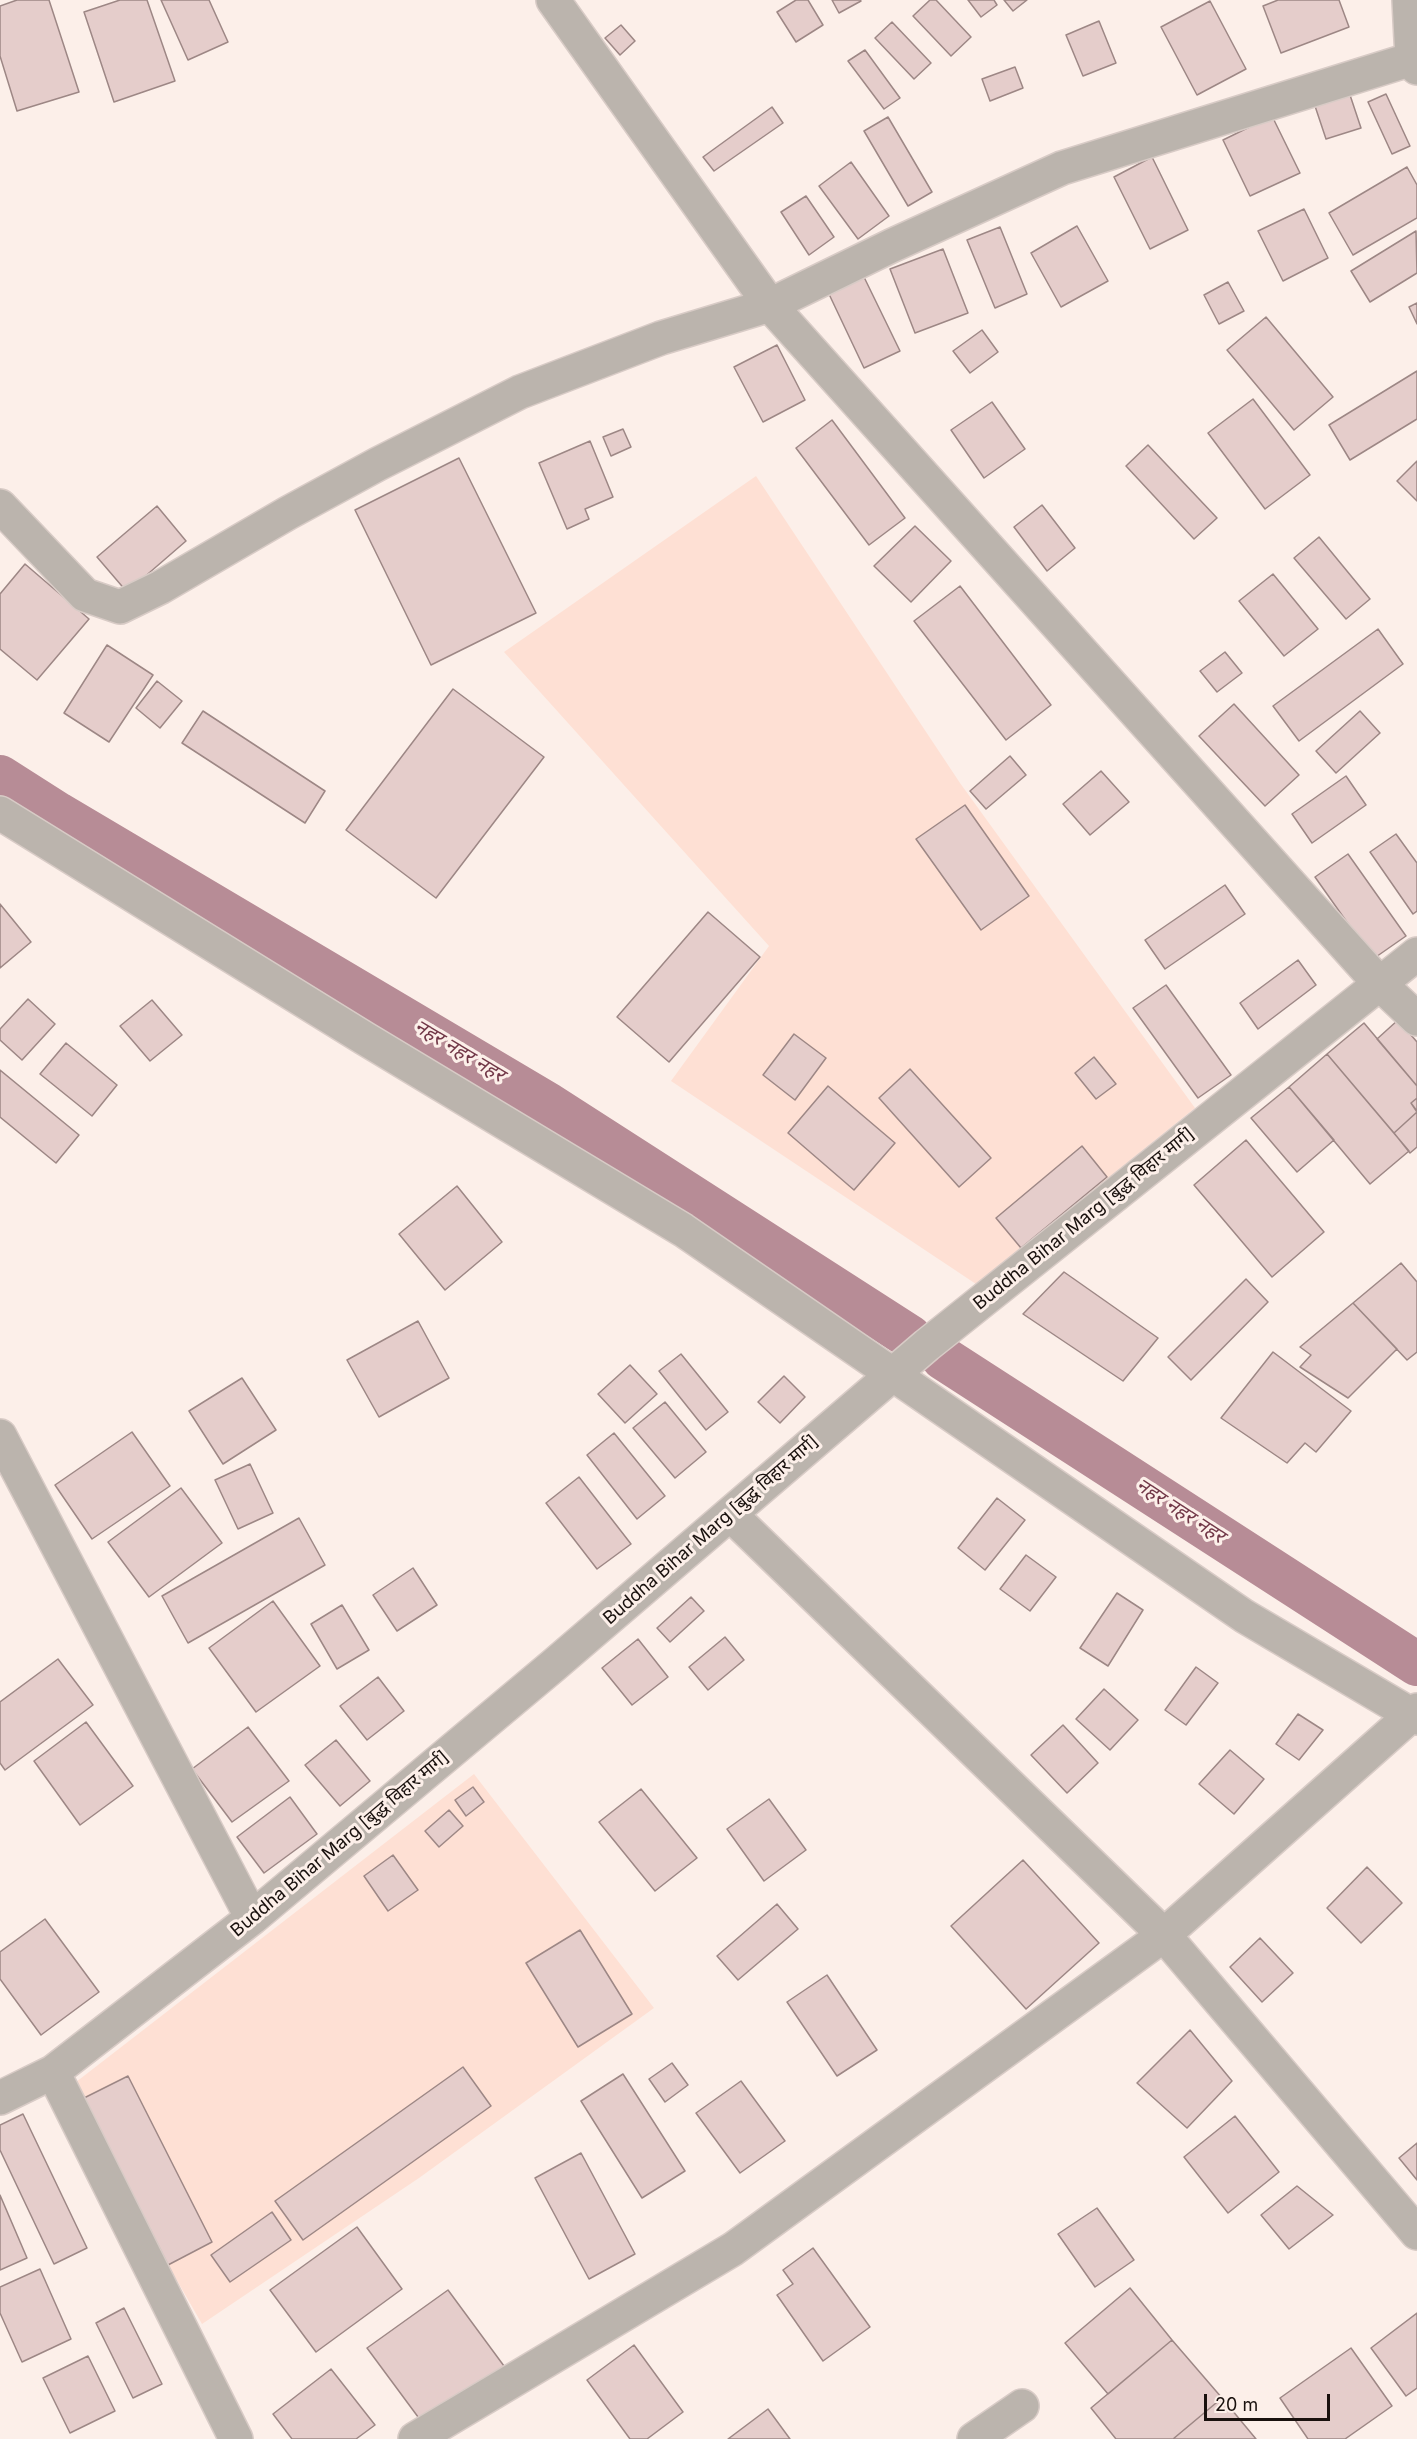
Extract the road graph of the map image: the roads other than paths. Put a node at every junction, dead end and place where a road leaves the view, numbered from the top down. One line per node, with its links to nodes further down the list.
1 (553, 0): 4 (street)
2 (1409, 0): 3 (street)
3 (1414, 64): 4 (street)
4 (770, 305): 5 (street); 8 (street)
5 (0, 506)
6 (0, 813): 10 (street)
7 (1417, 954): 8 (street, Buddha Bihar Marg [बुद्ध विहार मार्ग])
8 (1379, 983): 9 (street); 10 (street, Buddha Bihar Marg [बुद्ध विहार मार्ग])
9 (1417, 1019)
10 (892, 1375): 12 (street, Buddha Bihar Marg [बुद्ध विहार मार्ग]); 13 (street)
11 (0, 1436): 14 (street)
12 (730, 1514): 14 (street, Buddha Bihar Marg [बुद्ध विहार मार्ग]); 15 (street)
13 (1415, 1715): 15 (street)
14 (252, 1918): 16 (street, Buddha Bihar Marg [बुद्ध विहार मार्ग])
15 (1164, 1935): 18 (street); 21 (street)
16 (53, 2072): 17 (street, Buddha Bihar Marg [बुद्ध विहार मार्ग]); 20 (street)
17 (0, 2098)
18 (1417, 2233)
19 (1022, 2406): 22 (street)
20 (236, 2439)
21 (415, 2439)
22 (974, 2439)

